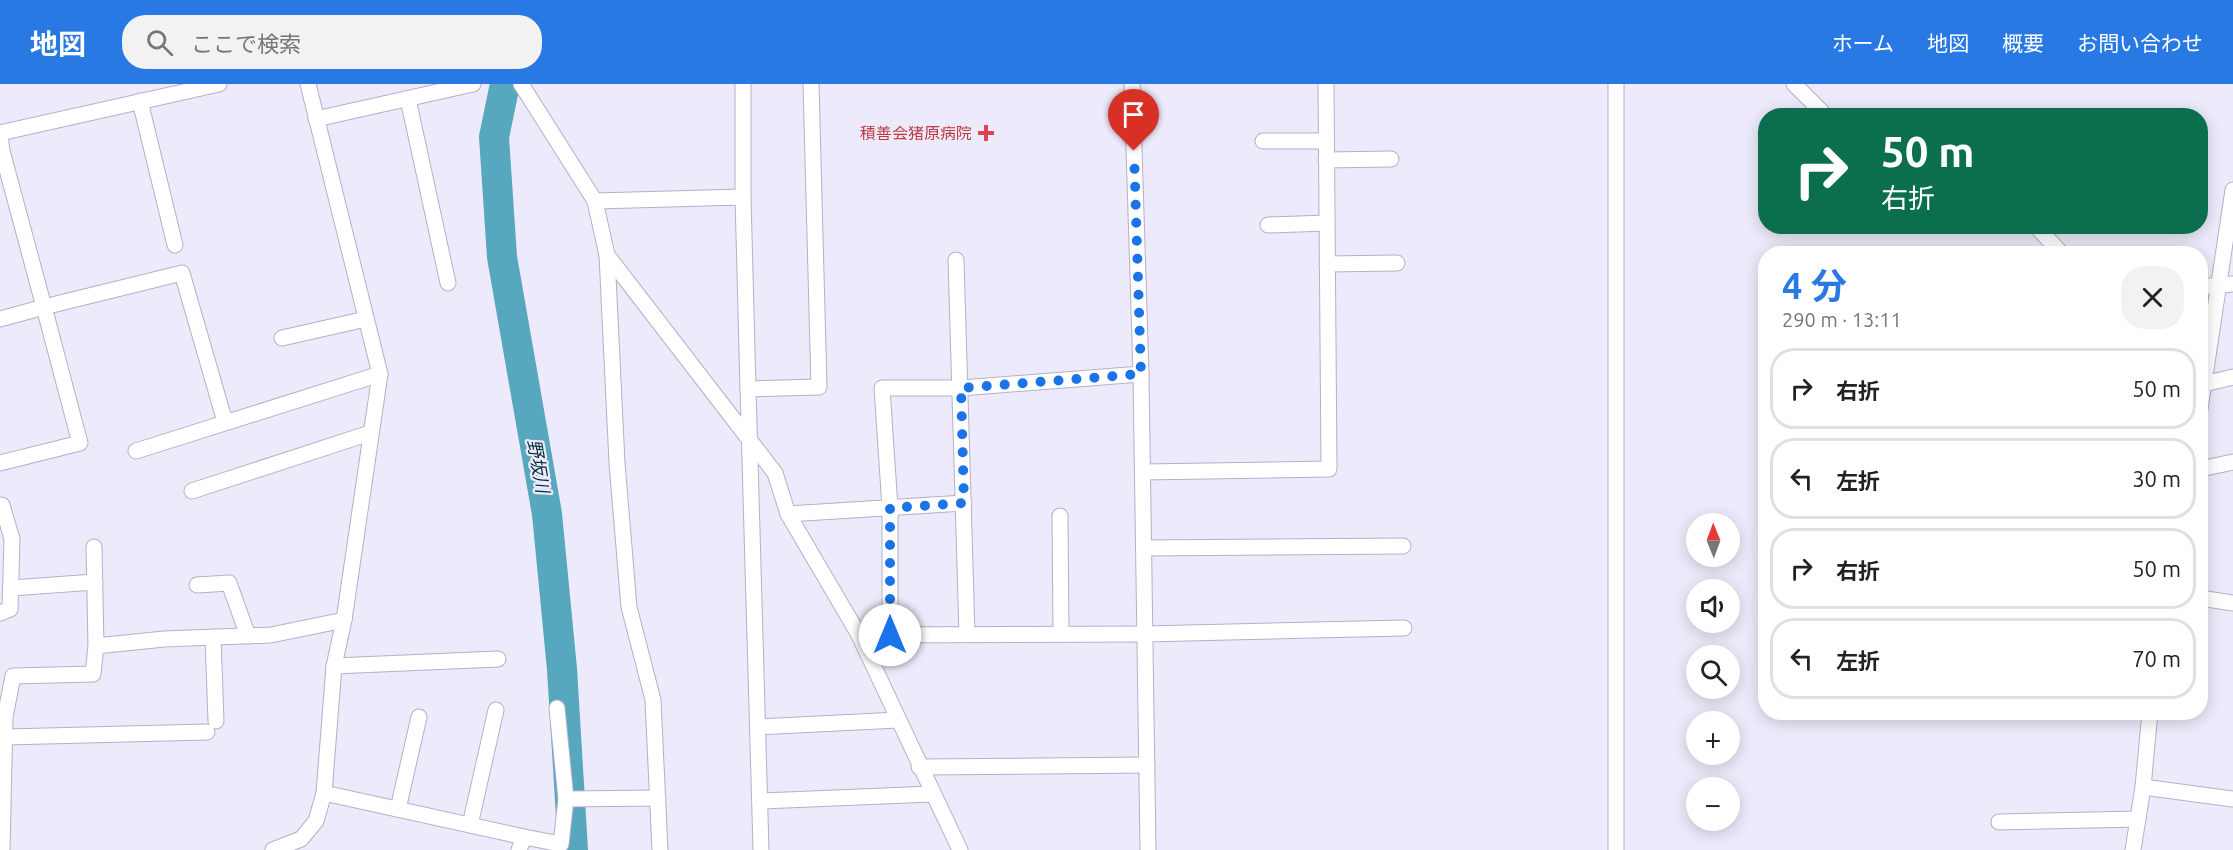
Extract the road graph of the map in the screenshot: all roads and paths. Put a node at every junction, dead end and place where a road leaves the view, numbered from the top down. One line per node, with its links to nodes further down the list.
1 (219, 84): 12 (street)
2 (308, 84): 14 (street)
3 (473, 84): 11 (street)
4 (521, 84): 23 (street)
5 (743, 84): 22 (street)
6 (811, 84): 46 (street)
7 (1132, 84): 42 (street)
8 (1326, 84): 17 (street)
9 (1616, 84): 111 (street)
10 (1794, 84): 13 (street)
11 (408, 99): 14 (street); 33 (street)
12 (140, 101): 15 (street); 27 (street)
13 (1818, 108)
14 (316, 119): 38 (street)
15 (0, 134): 18 (street)
16 (1263, 141): 17 (street)
17 (1326, 141): 20 (street)
18 (1, 151): 36 (street)
19 (1391, 159): 20 (street)
20 (1326, 160): 24 (street)
21 (2233, 190): 34 (street)
22 (743, 197): 23 (street); 46 (street)
23 (595, 201): 29 (street)
24 (1327, 223): 25 (street); 32 (street)
25 (1268, 225)
26 (2043, 234): 28 (street)
27 (176, 245)
28 (2055, 246)
29 (607, 255): 49 (street); 96 (street)
30 (956, 260): 45 (street)
31 (1397, 263): 32 (street)
32 (1327, 264): 54 (street)
33 (448, 283)
34 (2226, 285): 35 (street); 40 (street)
35 (2208, 286)
36 (44, 307): 37 (street); 47 (street); 52 (street)
37 (0, 319)
38 (366, 319): 39 (street); 41 (street)
39 (282, 338)
40 (2208, 366)
41 (380, 374): 47 (street); 48 (street)
42 (1141, 374): 45 (street); 54 (street)
43 (2233, 377): 44 (street)
44 (2208, 383)
45 (961, 388): 56 (street); 58 (street)
46 (748, 389): 49 (street)
47 (225, 423): 50 (street)
48 (370, 433): 55 (street); 70 (street)
49 (752, 443): 59 (street); 88 (street)
50 (136, 451)
51 (2233, 462): 53 (street)
52 (0, 463)
53 (2208, 468)
54 (1143, 472): 63 (street)
55 (192, 491)
56 (964, 503): 58 (street); 72 (street)
57 (0, 506): 66 (street)
58 (890, 508): 59 (street); 76 (street)
59 (789, 514): 75 (street)
60 (1060, 516): 73 (street)
61 (1403, 546): 63 (street)
62 (94, 547): 64 (street)
63 (1144, 548): 74 (street)
64 (95, 582): 66 (street); 79 (street)
65 (197, 585): 77 (street)
66 (11, 588): 69 (street)
67 (2208, 599): 68 (street)
68 (2233, 603)
69 (0, 613)
70 (344, 620): 77 (street); 81 (street)
71 (1404, 628): 74 (street)
72 (967, 634): 73 (street); 76 (street)
73 (1060, 634): 74 (street)
74 (1145, 634): 90 (street)
75 (859, 635): 76 (street); 86 (street)
76 (890, 635)
77 (249, 636): 78 (street)
78 (213, 637): 79 (street); 89 (street)
79 (96, 646): 84 (street)
80 (498, 659): 81 (street)
81 (334, 666): 93 (street)
82 (557, 708): 97 (street)
83 (496, 710): 103 (street)
84 (3, 717): 89 (street)
85 (419, 717): 100 (street)
86 (898, 720): 88 (street); 91 (street)
87 (2149, 720): 92 (street)
88 (758, 727): 99 (street)
89 (5, 737): 95 (street)
90 (1147, 765): 91 (street); 110 (street)
91 (919, 767): 94 (street)
92 (2143, 787): 98 (street); 101 (street)
93 (324, 793): 100 (street); 106 (street)
94 (932, 794): 99 (street); 109 (street)
95 (2, 795): 105 (street)
96 (658, 798): 97 (street); 107 (street)
97 (566, 799): 104 (street)
98 (2233, 799)
99 (760, 801): 108 (street)
100 (398, 809): 103 (street)
101 (2138, 819): 102 (street); 112 (street)
102 (1999, 822)
103 (470, 825): 104 (street)
104 (522, 843)
105 (2, 850)
106 (273, 850)
107 (660, 850)
108 (761, 850)
109 (960, 850)
110 (1148, 850)
111 (1616, 850)
112 (2133, 850)

